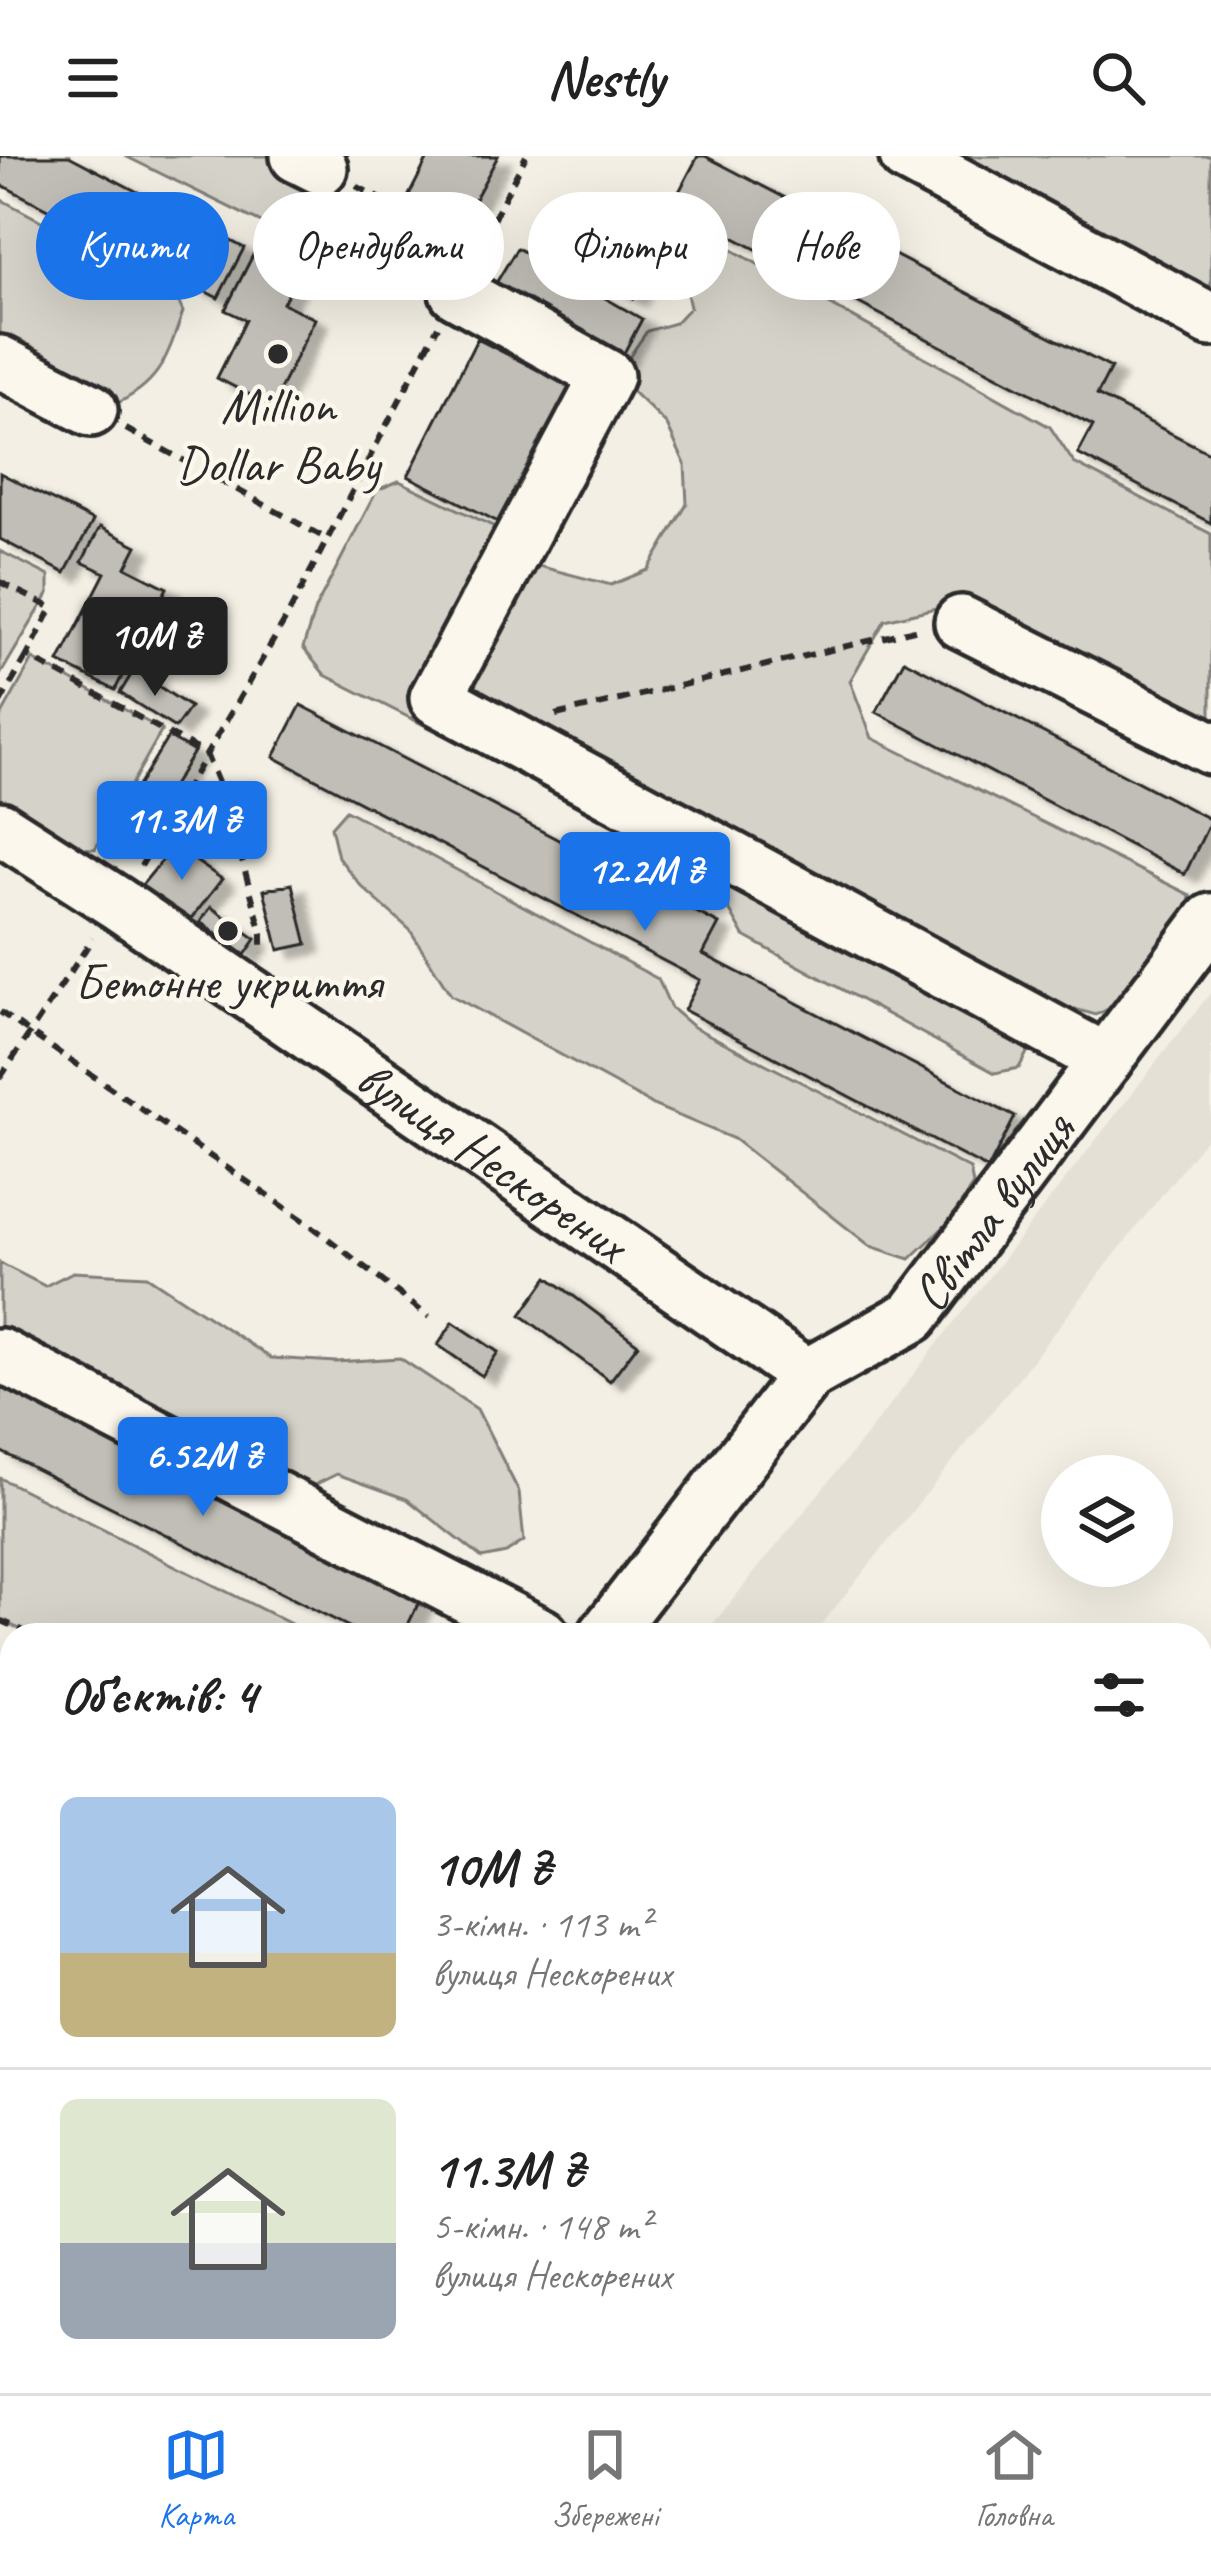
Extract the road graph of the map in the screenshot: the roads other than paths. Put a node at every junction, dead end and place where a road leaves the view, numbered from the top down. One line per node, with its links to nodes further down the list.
1 (906, 156): 3 (street)
2 (504, 298): 10 (street)
3 (1211, 320)
4 (0, 362): 5 (street)
5 (91, 410)
6 (961, 622): 7 (street)
7 (1211, 748)
8 (0, 828): 12 (street, вулиця Нескорених)
9 (1211, 920): 10 (street, Світла вулиця)
10 (1106, 1060): 12 (street, Світла вулиця)
11 (0, 1354): 13 (street)
12 (807, 1375): 14 (street, Світла вулиця)
13 (519, 1623)
14 (614, 1623)

